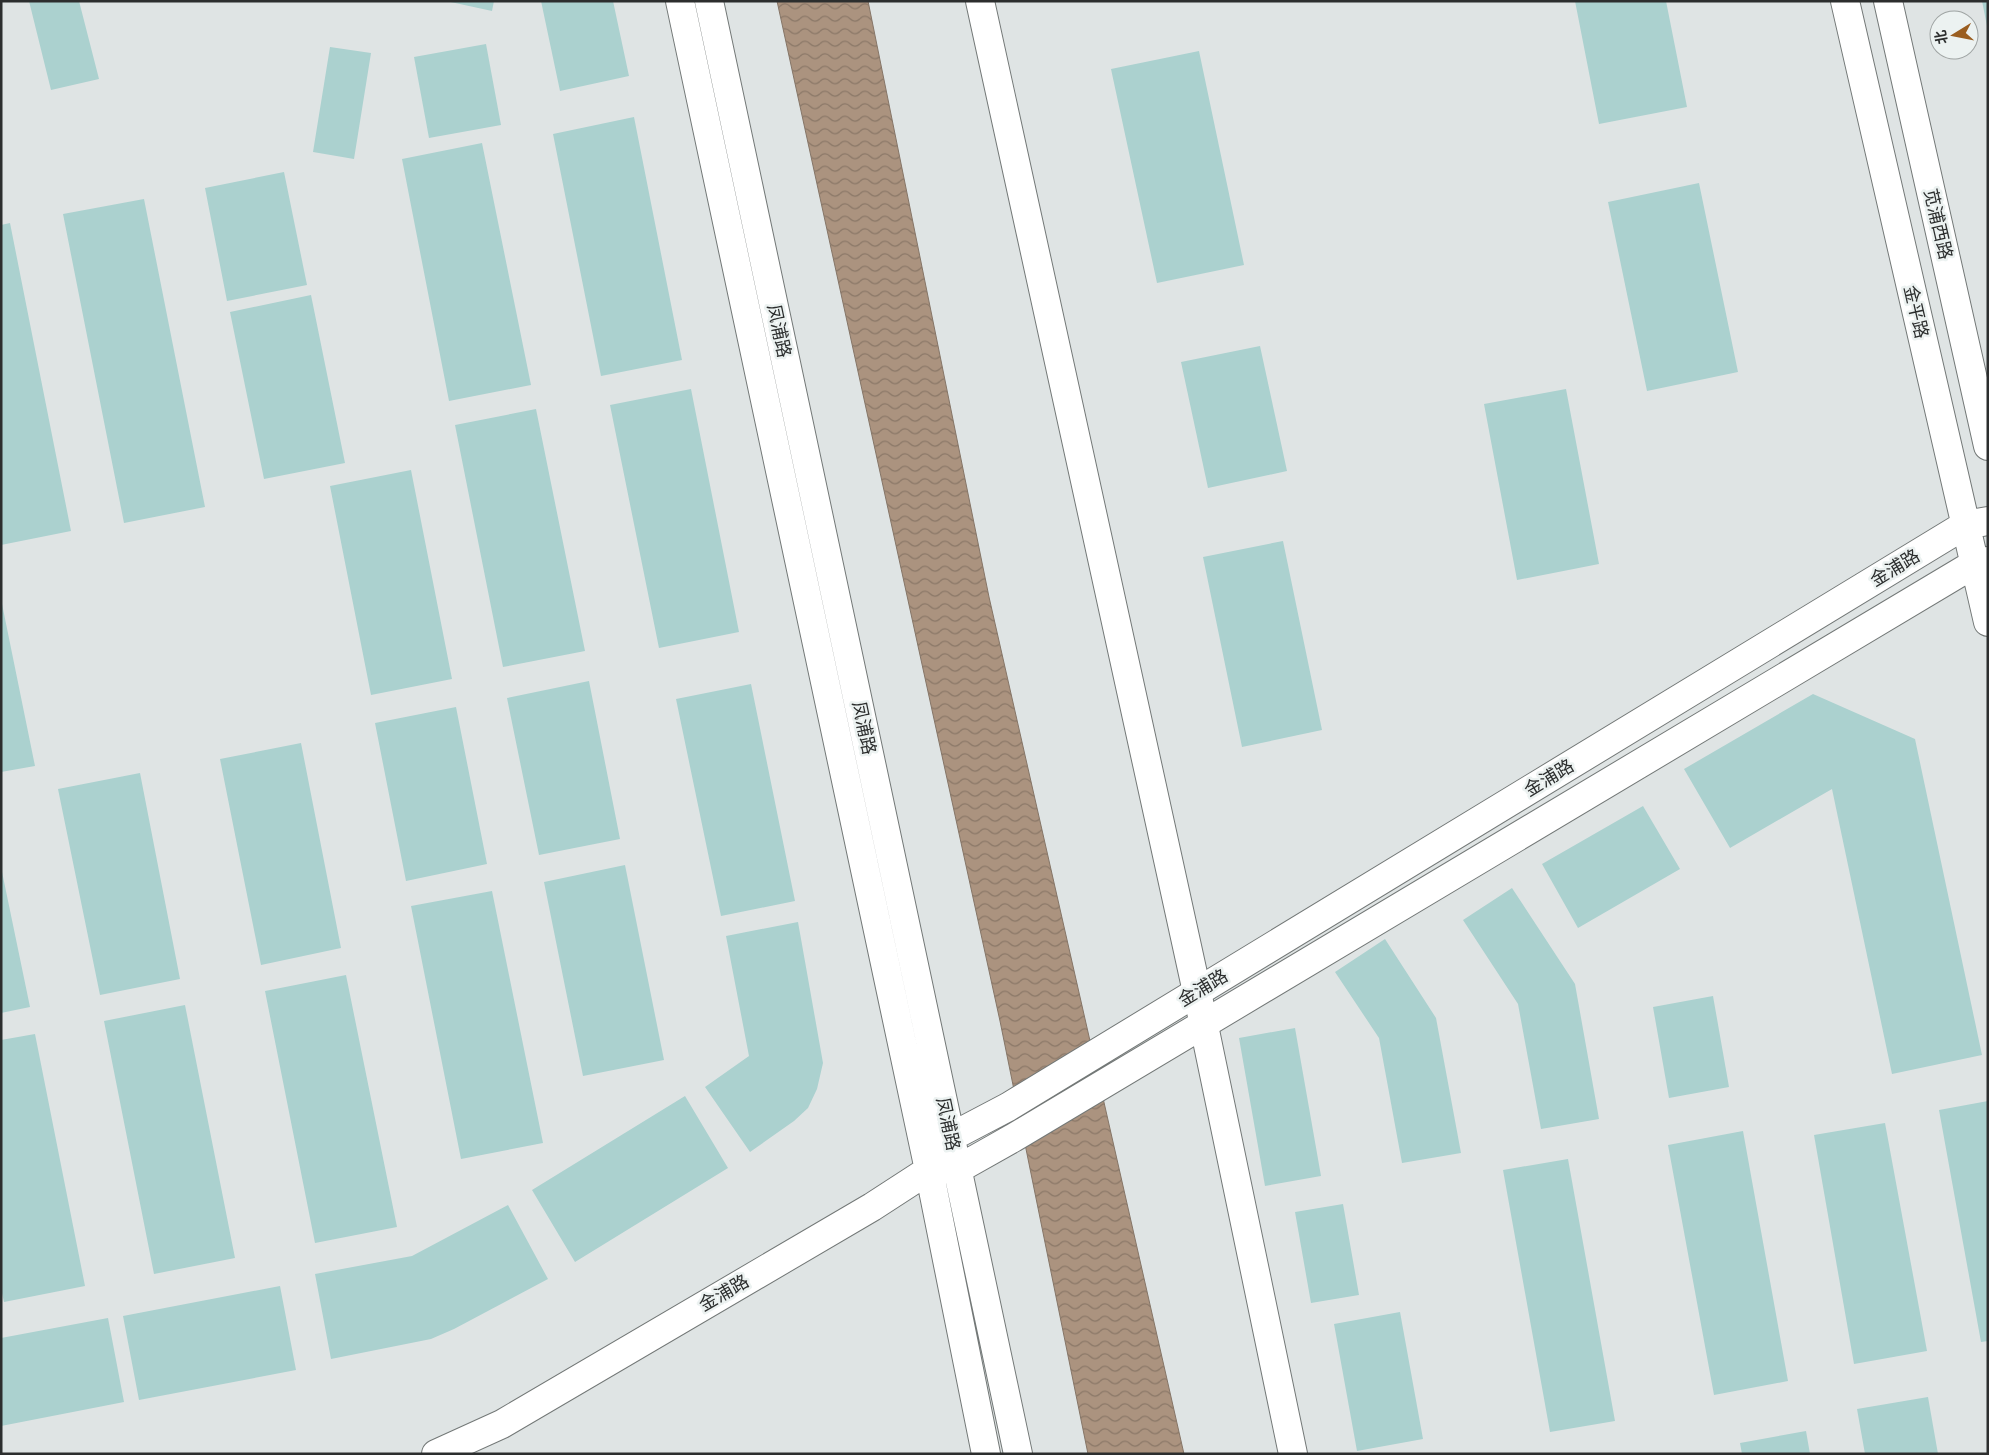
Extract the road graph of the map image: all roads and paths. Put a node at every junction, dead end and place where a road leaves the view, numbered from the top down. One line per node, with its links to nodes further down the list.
1 (680, 1): 14 (street, 凤浦路)
2 (709, 1): 12 (street, 凤浦路)
3 (980, 1): 10 (street)
4 (1845, 1): 7 (street, 金平路)
5 (1888, 1): 6 (street, 苋浦西路)
6 (1988, 446)
7 (1976, 523): 8 (street, 金平路); 10 (street, 金浦路)
8 (1981, 562): 9 (street, 金平路); 11 (street, 金浦路)
9 (1988, 622)
10 (1197, 992): 11 (street); 12 (street, 金浦路)
11 (1204, 1025): 13 (street, 金浦路); 18 (street)
12 (951, 1137): 13 (street, 凤浦路); 14 (street)
13 (958, 1169): 14 (street); 17 (street, 凤浦路)
14 (930, 1170): 15 (street, 金浦路); 16 (street, 凤浦路)
15 (436, 1454)
16 (986, 1454)
17 (1018, 1454)
18 (1293, 1454)

